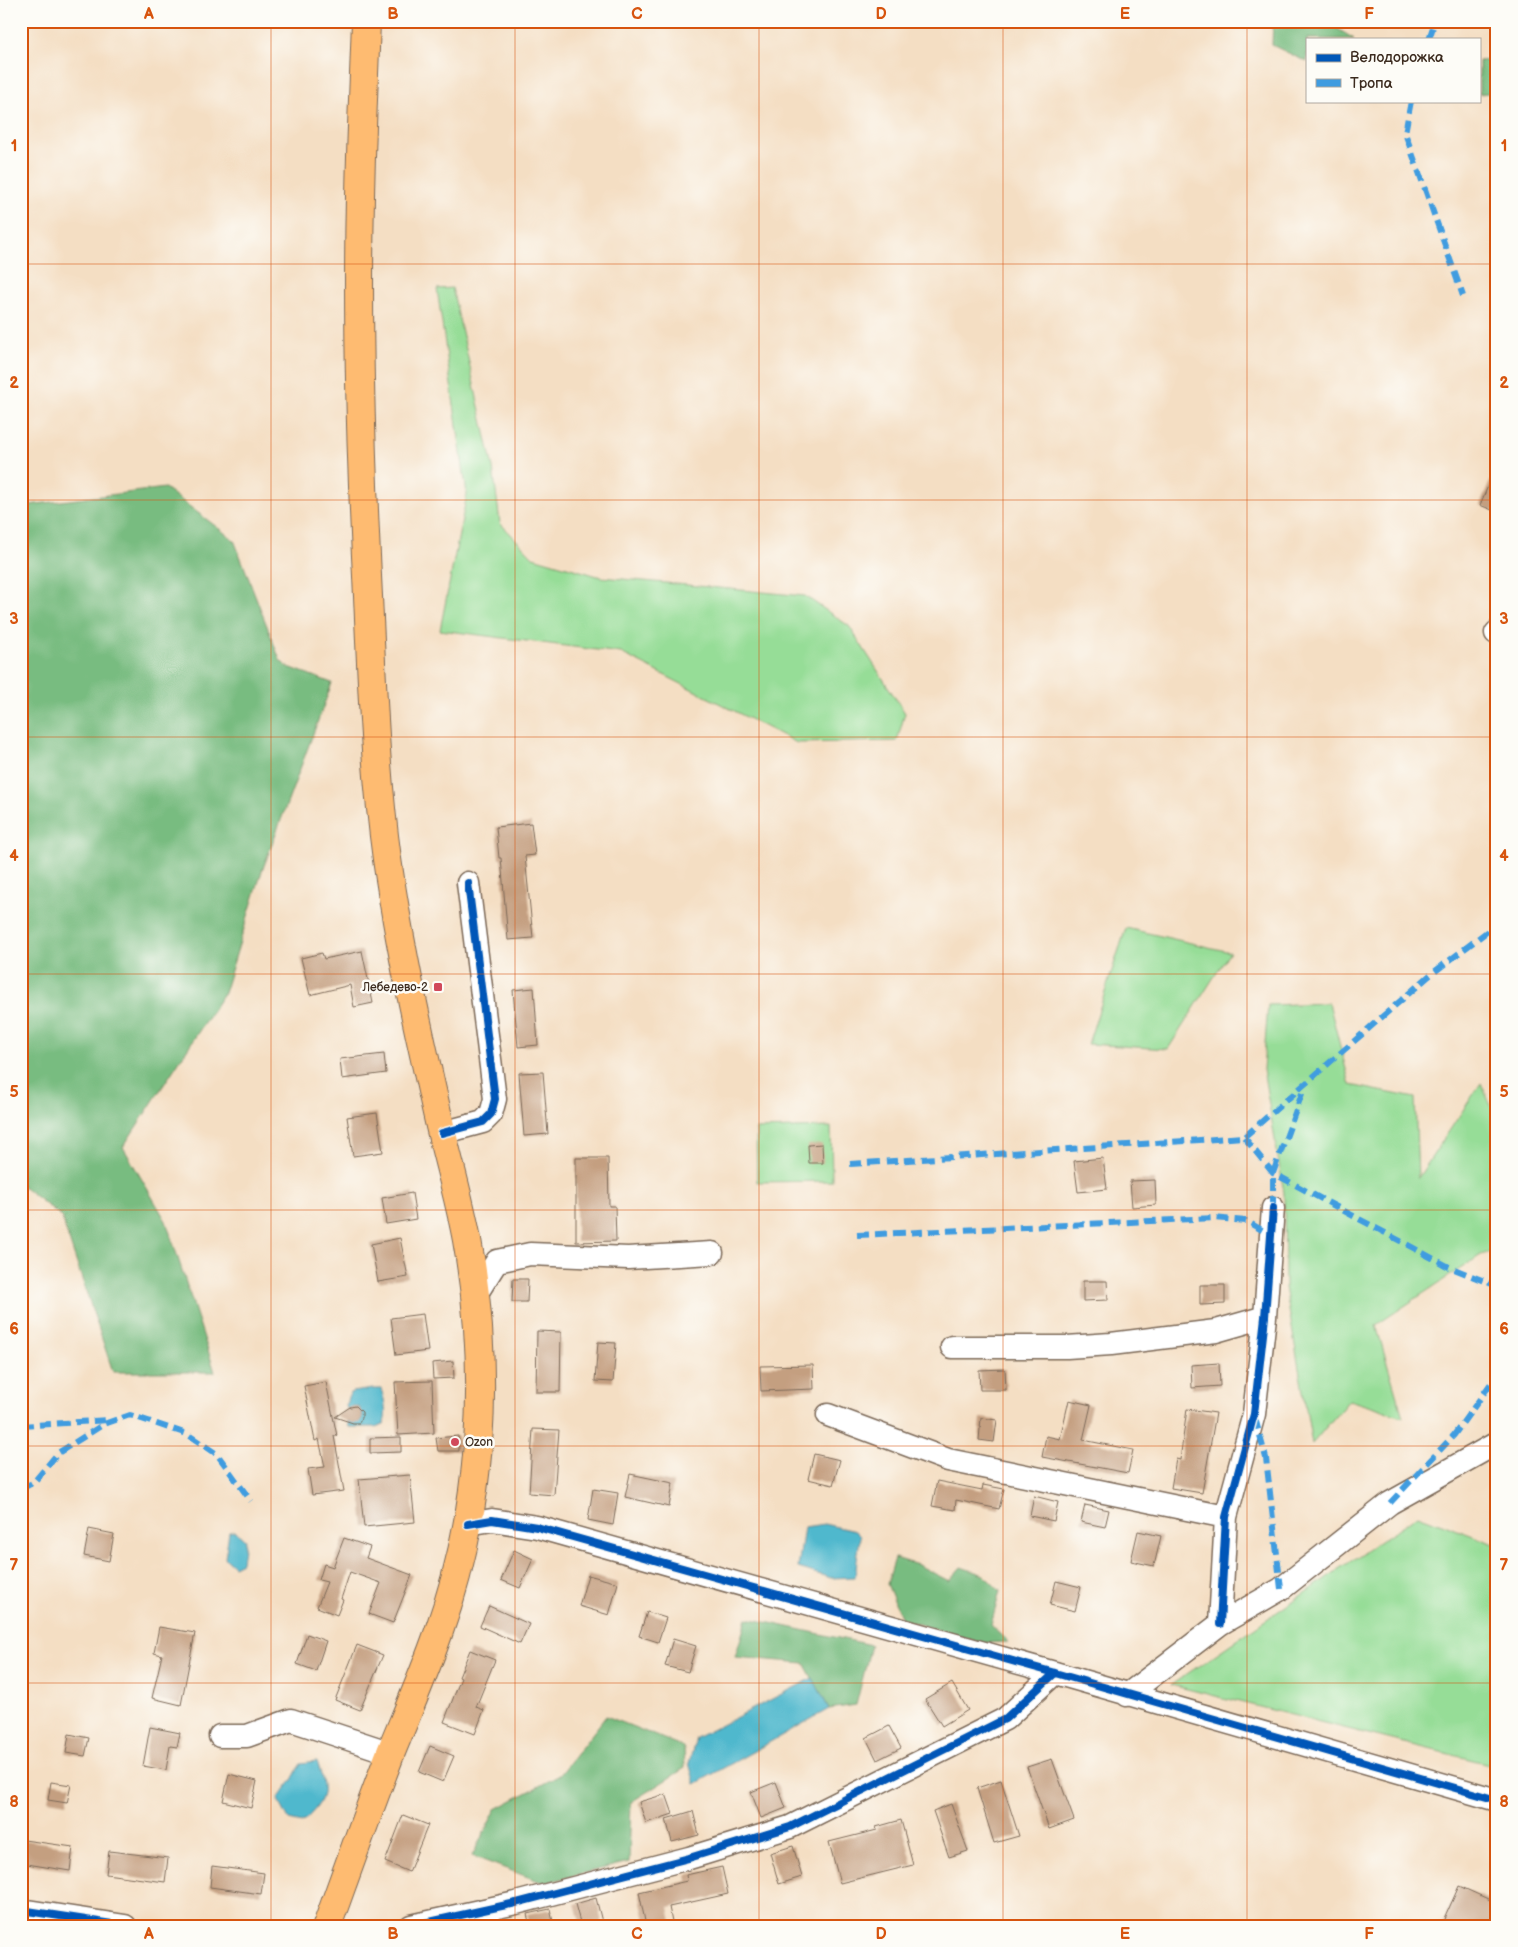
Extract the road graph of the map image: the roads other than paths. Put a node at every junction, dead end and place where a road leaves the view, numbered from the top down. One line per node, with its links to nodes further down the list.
1 (366, 21): 3 (main road)
2 (468, 882): 3 (street)
3 (442, 1133): 6 (main road)
4 (1273, 1208): 7 (street)
5 (712, 1253): 6 (street)
6 (475, 1296): 12 (main road)
7 (1265, 1317): 8 (street); 11 (street)
8 (952, 1347)
9 (828, 1414): 11 (street)
10 (1497, 1443): 13 (street)
11 (1226, 1517): 13 (street)
12 (468, 1524): 14 (street); 17 (main road)
13 (1220, 1624): 15 (street)
14 (1055, 1672): 15 (street); 22 (street)
15 (1127, 1695): 18 (street)
16 (220, 1736): 17 (street)
17 (391, 1753): 21 (main road)
18 (1497, 1800)
19 (21, 1910): 20 (street)
20 (125, 1926)
21 (327, 1926)
22 (411, 1926)

